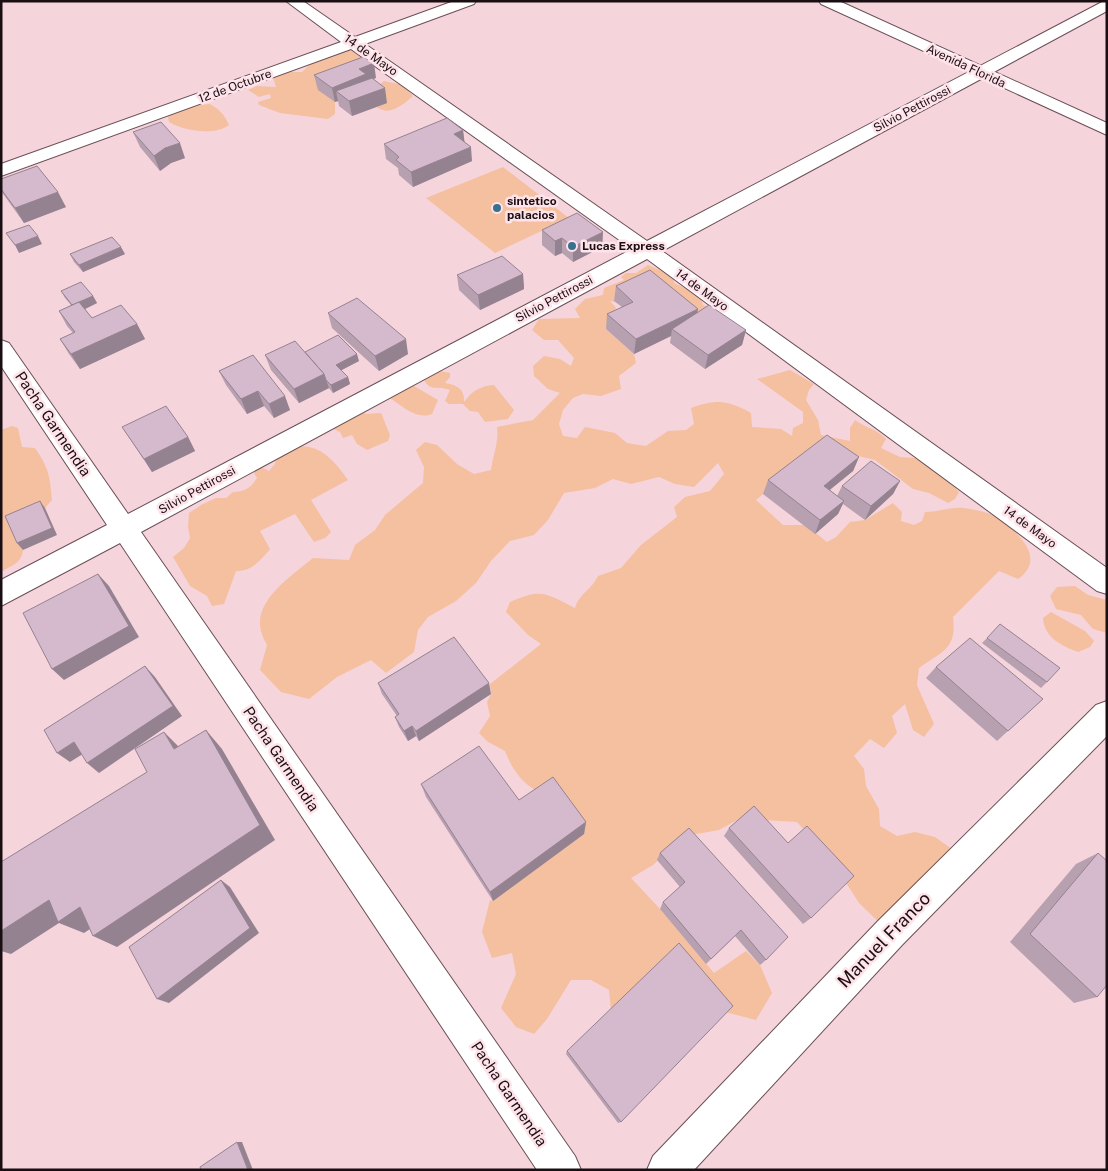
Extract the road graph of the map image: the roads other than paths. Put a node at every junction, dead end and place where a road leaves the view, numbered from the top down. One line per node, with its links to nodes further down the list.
1 (293, 1): 5 (street, 14 de Mayo)
2 (469, 1): 5 (street, 12 de Octubre)
3 (826, 1): 6 (street, Avenida Florida)
4 (1107, 4): 6 (street, Silvio Pettirossi)
5 (354, 43): 8 (street, 12 de Octubre); 9 (street, 14 de Mayo)
6 (981, 72): 7 (street, Avenida Florida); 9 (street, Silvio Pettirossi)
7 (1107, 130)
8 (1, 170)
9 (646, 250): 11 (street, Silvio Pettirossi); 12 (street, 14 de Mayo)
10 (1, 348): 11 (street, Pacha Garmendia)
11 (125, 529): 13 (street, Silvio Pettirossi); 15 (street, Pacha Garmendia)
12 (1107, 583)
13 (1, 594)
14 (1107, 715): 16 (street, Manuel Franco)
15 (561, 1170)
16 (667, 1170)

